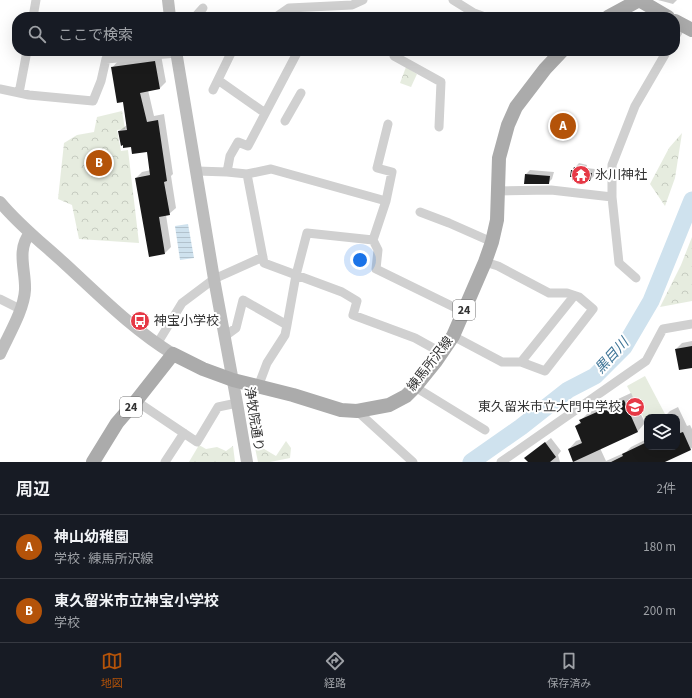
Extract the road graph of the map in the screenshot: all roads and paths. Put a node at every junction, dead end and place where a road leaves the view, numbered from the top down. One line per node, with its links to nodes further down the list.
1 (36, 0): 6 (street)
2 (168, 0): 7 (street)
3 (363, 0): 9 (street)
4 (457, 1): 10 (street)
5 (204, 8): 8 (street)
6 (34, 12)
7 (169, 12)
8 (200, 12)
9 (283, 12)
10 (473, 12)
11 (617, 12): 12 (main road)
12 (659, 12)
13 (26, 56): 24 (street)
14 (141, 56): 24 (street)
15 (177, 56): 30 (street, 浄牧院通り)
16 (230, 56): 21 (street)
17 (295, 56): 26 (street)
18 (394, 56): 29 (street)
19 (557, 56): 33 (main road, 練馬所沢線 / 24)
20 (664, 56): 34 (street)
21 (218, 80): 23 (street); 26 (street)
22 (0, 90): 24 (street)
23 (213, 90)
24 (19, 93)
25 (300, 93): 27 (street)
26 (265, 112): 31 (street)
27 (285, 121)
28 (388, 124): 35 (street)
29 (439, 127)
30 (197, 171): 31 (street); 45 (street, 浄牧院通り)
31 (227, 172): 32 (street)
32 (247, 174): 35 (street); 41 (street)
33 (497, 191): 34 (street); 40 (main road, 練馬所沢線 / 24)
34 (612, 197): 44 (street)
35 (386, 201): 39 (street)
36 (0, 202): 38 (street)
37 (420, 212): 40 (street)
38 (30, 233): 48 (street); 54 (street)
39 (373, 240): 43 (street); 49 (street)
40 (492, 242): 42 (main road, 練馬所沢線 / 24)
41 (263, 257): 43 (street); 45 (street)
42 (485, 262): 46 (street); 49 (main road, 練馬所沢線 / 24)
43 (296, 275): 51 (street); 55 (street)
44 (636, 278)
45 (214, 279): 52 (street, 浄牧院通り); 54 (street)
46 (574, 296): 58 (street); 58 (street)
47 (0, 299): 48 (street)
48 (20, 309): 56 (street)
49 (464, 312): 53 (main road, 練馬所沢線 / 24)
50 (692, 324): 71 (street)
51 (287, 325): 52 (street); 60 (street)
52 (225, 336): 59 (street, 浄牧院通り)
53 (453, 336): 55 (main road, 練馬所沢線 / 24); 58 (street)
54 (157, 344): 57 (street)
55 (442, 353): 61 (main road, 練馬所沢線 / 24)
56 (0, 354)
57 (172, 354): 59 (main road, 練馬所沢線 / 24); 62 (main road, 24)
58 (521, 362)
59 (233, 380): 60 (main road, 練馬所沢線 / 24); 63 (street, 浄牧院通り)
60 (258, 387): 64 (main road, 練馬所沢線 / 24)
61 (415, 388): 64 (main road, 練馬所沢線 / 24); 65 (street)
62 (136, 401): 66 (street); 67 (main road, 24)
63 (237, 403): 66 (street); 69 (street, 浄牧院通り)
64 (357, 411): 70 (street)
65 (485, 430)
66 (184, 433): 68 (street)
67 (93, 462)
68 (165, 462)
69 (247, 462)
70 (413, 462)
71 (501, 462)

